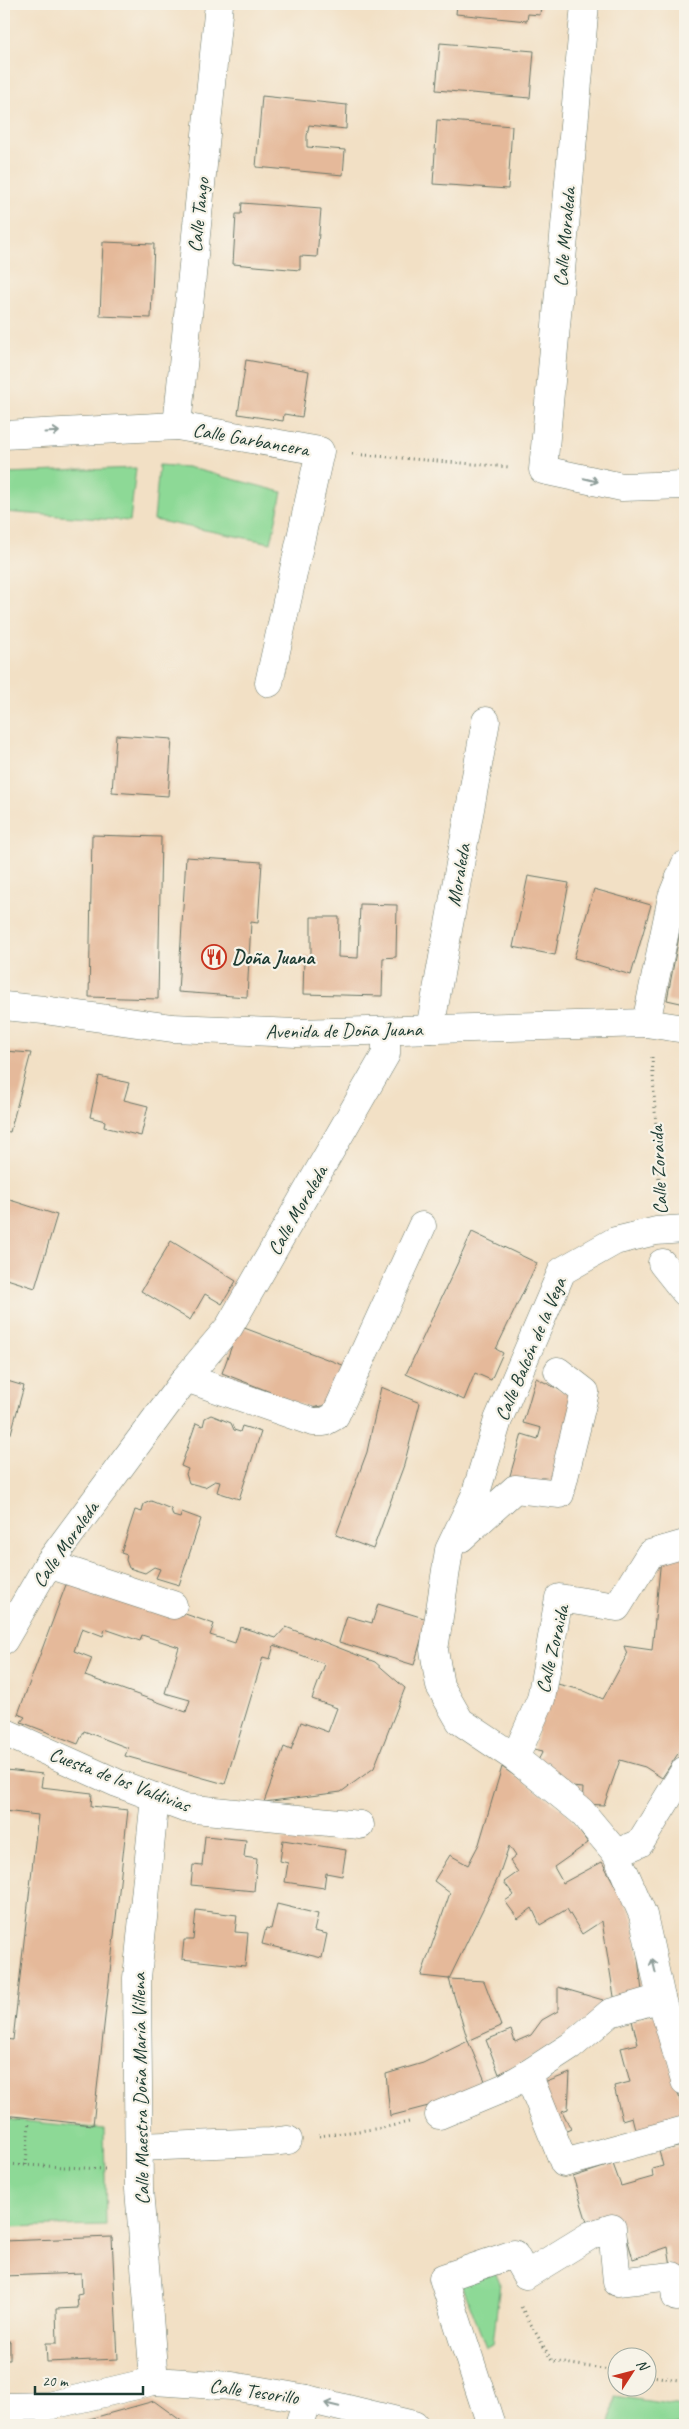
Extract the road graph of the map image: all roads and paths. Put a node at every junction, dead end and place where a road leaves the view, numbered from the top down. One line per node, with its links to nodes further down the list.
1 (219, 4): 3 (street, Calle Tango)
2 (585, 4): 6 (street, Calle Moraleda)
3 (178, 426): 4 (street, Calle Garbancera, one-way to 3); 5 (street, Calle Garbancera)
4 (4, 434)
5 (320, 451): 6 (path); 8 (street, Calle Garbancera)
6 (543, 470): 7 (street, one-way to 7)
7 (685, 485)
8 (269, 683)
9 (486, 721): 13 (street, Moraleda)
10 (685, 865): 12 (street)
11 (4, 1006): 15 (street, Avenida de Doña Juana)
12 (646, 1024): 13 (street, Avenida de Doña Juana); 14 (street, Avenida de Doña Juana)
13 (430, 1029): 15 (street, Avenida de Doña Juana)
14 (685, 1029)
15 (386, 1032): 22 (street, Calle Moraleda)
16 (652, 1054): 18 (path, Calle Zoraida)
17 (422, 1226): 22 (street)
18 (673, 1229): 24 (street, Calle Balcón de la Vega)
19 (662, 1263): 20 (street)
20 (685, 1292)
21 (558, 1370): 24 (street, Calle Balcón de la Vega)
22 (186, 1378): 25 (street, Calle Moraleda)
23 (685, 1544): 29 (street, Calle Zoraida)
24 (449, 1550): 29 (street, Calle Balcón de la Vega)
25 (48, 1564): 26 (street); 27 (street, Calle Moraleda)
26 (172, 1605)
27 (4, 1640)
28 (4, 1732): 31 (street, Cuesta de los Valdivias)
29 (515, 1758): 33 (street, Calle Balcón de la Vega)
30 (685, 1770): 33 (street)
31 (155, 1797): 32 (street, Cuesta de los Valdivias); 44 (street, Calle Maestra Doña María Villena)
32 (360, 1824)
33 (616, 1853): 34 (street, Calle Balcón de la Vega, one-way to 33)
34 (661, 1998): 35 (street, Calle Balcón de la Vega); 36 (street)
35 (677, 2027): 37 (street, Calle Balcón de la Vega)
36 (528, 2074): 38 (street); 41 (street)
37 (685, 2081)
38 (439, 2115)
39 (29, 2121): 46 (path)
40 (382, 2128): 42 (path)
41 (685, 2130)
42 (340, 2133)
43 (288, 2140): 44 (street)
44 (139, 2147): 52 (street, Calle Maestra Doña María Villena)
45 (4, 2164): 46 (path)
46 (26, 2165): 47 (path)
47 (105, 2169)
48 (685, 2296): 59 (street)
49 (519, 2304): 50 (path)
50 (606, 2369)
51 (656, 2377): 53 (path)
52 (154, 2380): 54 (street, Calle Tesorillo); 56 (street, Calle Tesorillo)
53 (685, 2381)
54 (307, 2399): 57 (street); 58 (street, Calle Tesorillo, one-way to 54)
55 (4, 2407): 56 (street, Calle Tesorillo)
56 (46, 2416)
57 (299, 2425)
58 (414, 2425)
59 (491, 2425)

